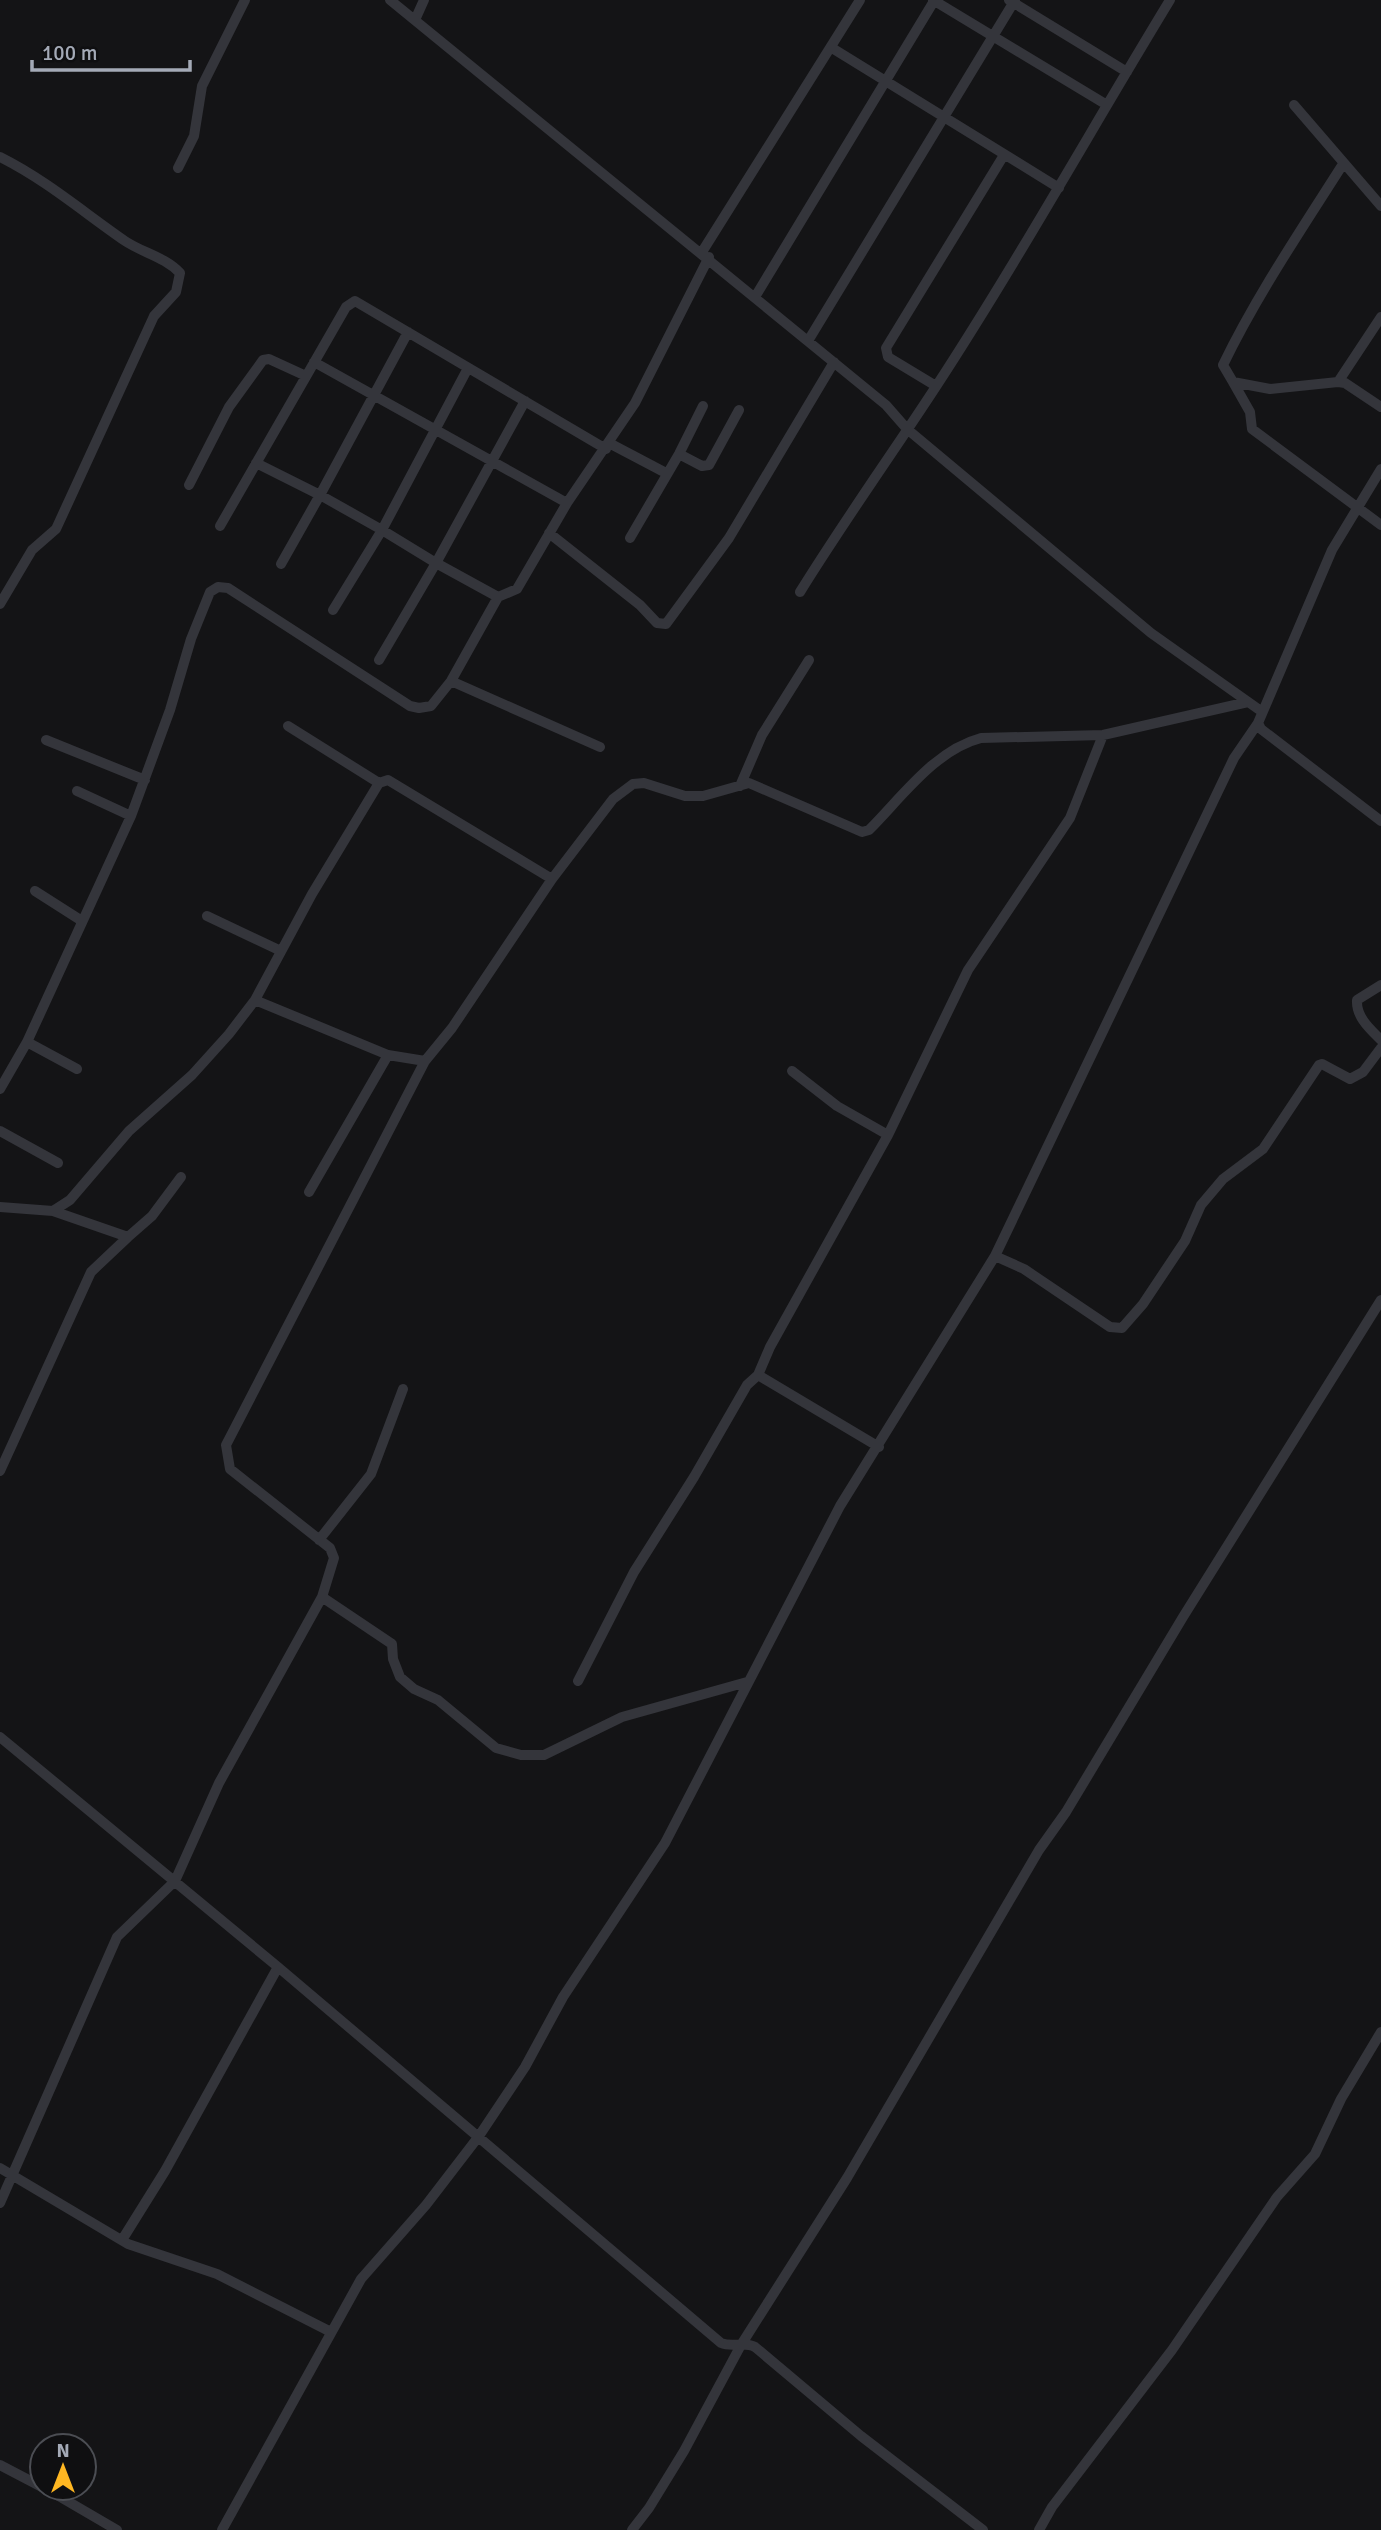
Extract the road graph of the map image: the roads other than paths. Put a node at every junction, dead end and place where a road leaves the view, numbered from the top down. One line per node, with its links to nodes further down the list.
1 (245, 0): 20 (street)
2 (390, 0): 9 (street)
3 (424, 0): 9 (street)
4 (860, 0): 11 (street)
5 (933, 0): 8 (street); 13 (street)
6 (1170, 0): 12 (street)
7 (1012, 1): 10 (street); 12 (street)
8 (949, 4): 10 (street)
9 (415, 20): 23 (street)
10 (993, 36): 14 (street); 16 (street)
11 (832, 47): 13 (street); 23 (street)
12 (1127, 72): 14 (street)
13 (887, 82): 16 (street); 24 (street)
14 (1107, 105): 21 (street)
15 (1294, 105): 19 (street)
16 (944, 117): 17 (street); 27 (street)
17 (1004, 155): 21 (street); 34 (street)
18 (0, 157): 61 (street)
19 (1343, 164): 22 (street); 32 (street)
20 (178, 168)
21 (1059, 188): 34 (street)
22 (1381, 206)
23 (706, 255): 24 (street); 42 (street)
24 (755, 297): 27 (street)
25 (1381, 317): 33 (street)
26 (408, 332): 28 (street); 30 (street); 35 (street)
27 (808, 341): 29 (street)
28 (314, 362): 31 (street); 35 (street)
29 (834, 362): 40 (street); 55 (street)
30 (468, 368): 36 (street); 41 (street)
31 (306, 376): 45 (street); 48 (street)
32 (1234, 382): 33 (street); 51 (street)
33 (1338, 382): 38 (street)
34 (936, 386): 40 (street)
35 (375, 395): 41 (street); 49 (street)
36 (525, 401): 42 (street); 44 (street)
37 (703, 406): 43 (street)
38 (1381, 407)
39 (739, 410): 43 (street)
40 (907, 429): 59 (street); 66 (street)
41 (435, 431): 44 (street); 54 (street)
42 (607, 446): 47 (street); 50 (street)
43 (679, 454): 47 (street)
44 (492, 461): 50 (street); 57 (street)
45 (256, 463): 49 (street); 53 (street)
46 (1381, 469): 51 (street)
47 (666, 473): 56 (street)
48 (188, 485)
49 (320, 495): 54 (street); 58 (street)
50 (567, 503): 55 (street)
51 (1356, 508): 52 (street); 67 (street)
52 (1381, 525)
53 (220, 526)
54 (382, 530): 57 (street); 62 (street)
55 (549, 533): 60 (street)
56 (630, 538)
57 (436, 563): 60 (street); 63 (street)
58 (281, 564)
59 (800, 592)
60 (498, 597): 65 (street)
61 (0, 604)
62 (333, 610)
63 (379, 660)
64 (809, 660): 75 (street)
65 (451, 681): 72 (street); 73 (street)
66 (1248, 702): 67 (street); 70 (street)
67 (1261, 711): 68 (street)
68 (1258, 723): 78 (street); 102 (street)
69 (288, 726): 74 (street)
70 (1103, 736): 75 (street); 95 (street)
71 (46, 740): 73 (street)
72 (600, 747)
73 (145, 780): 77 (street)
74 (379, 783): 79 (street); 83 (street)
75 (740, 786): 79 (street)
76 (78, 791): 77 (street)
77 (131, 816): 82 (street)
78 (1381, 821)
79 (552, 880): 90 (street)
80 (35, 891): 82 (street)
81 (207, 916): 83 (street)
82 (82, 921): 87 (street)
83 (281, 951): 85 (street)
84 (1381, 985): 86 (street)
85 (255, 1000): 89 (street); 100 (street)
86 (1381, 1040)
87 (27, 1042): 91 (street); 93 (street)
88 (1381, 1048): 102 (street)
89 (388, 1055): 90 (street); 98 (street)
90 (425, 1061): 108 (street)
91 (77, 1069)
92 (792, 1071): 95 (street)
93 (0, 1089)
94 (0, 1131): 96 (street)
95 (888, 1135): 104 (street)
96 (58, 1163)
97 (181, 1177): 101 (street)
98 (309, 1192)
99 (0, 1207): 100 (street)
100 (53, 1211): 101 (street)
101 (128, 1237): 107 (street)
102 (995, 1256): 106 (street)
103 (1381, 1300): 122 (street)
104 (758, 1375): 106 (street); 110 (street)
105 (403, 1389): 108 (street)
106 (879, 1447): 111 (street)
107 (0, 1471)
108 (319, 1540): 109 (street)
109 (322, 1597): 111 (street); 113 (street)
110 (578, 1681)
111 (747, 1682): 116 (street)
112 (0, 1737): 113 (street)
113 (175, 1881): 114 (street); 118 (street)
114 (278, 1967): 116 (street); 120 (street)
115 (1381, 2032): 130 (street)
116 (479, 2137): 121 (street); 122 (street)
117 (0, 2168): 118 (street)
118 (13, 2177): 119 (street); 120 (street)
119 (0, 2203)
120 (122, 2240): 121 (street)
121 (331, 2332): 127 (street)
122 (741, 2345): 128 (street); 129 (street)
123 (0, 2465): 124 (street)
124 (28, 2479)
125 (69, 2502): 126 (street)
126 (117, 2530)
127 (222, 2530)
128 (632, 2530)
129 (983, 2530)
130 (1039, 2530)

